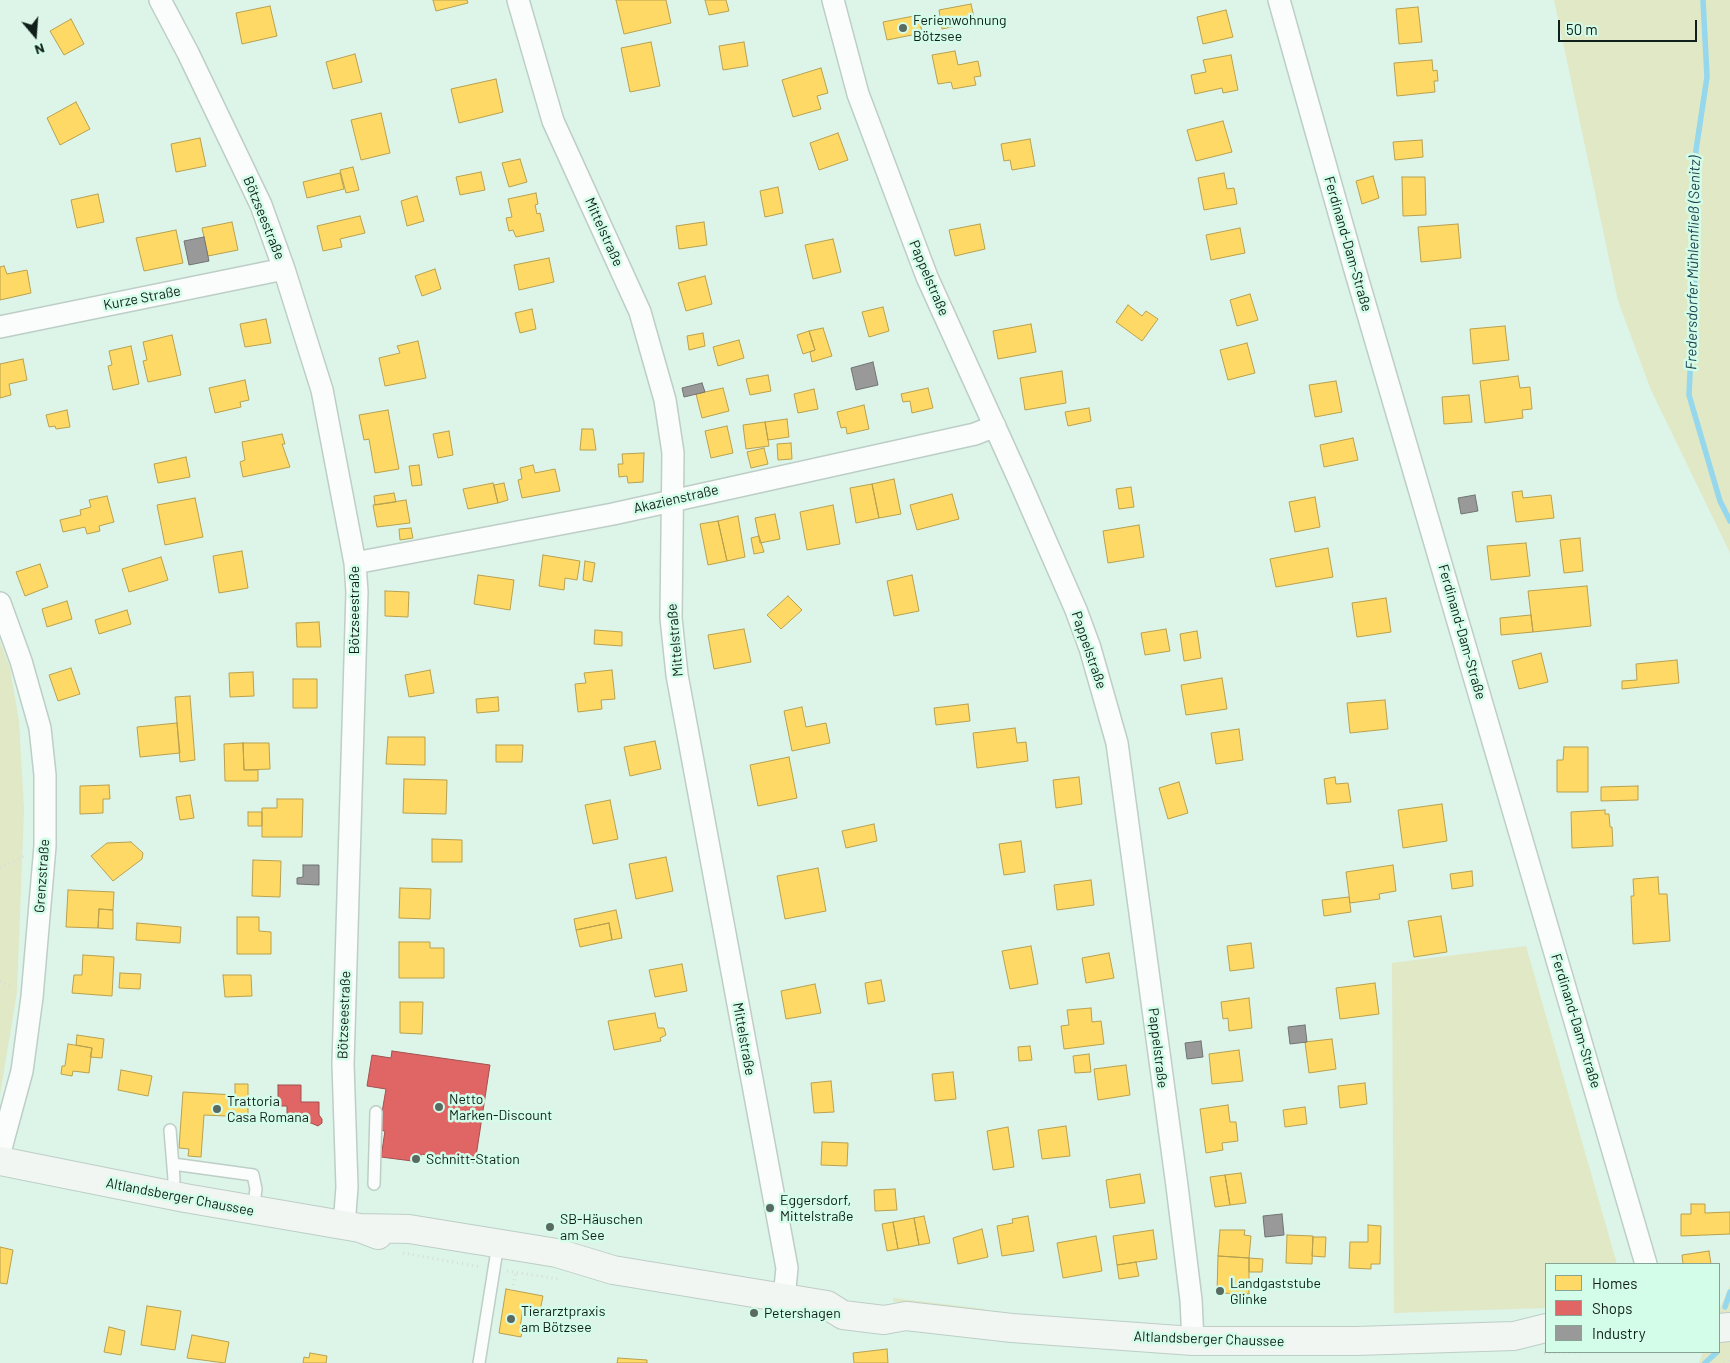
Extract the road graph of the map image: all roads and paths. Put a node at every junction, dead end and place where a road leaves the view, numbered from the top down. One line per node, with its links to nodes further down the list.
1 (160, 0): 5 (street, Bötzseestraße)
2 (518, 0): 8 (street, Mittelstraße)
3 (833, 0): 7 (street, Pappelstraße)
4 (1279, 0): 21 (street, Ferdinand-Dam-Straße)
5 (284, 269): 6 (street, Kurze Straße); 9 (street, Bötzseestraße)
6 (0, 326)
7 (995, 426): 8 (street, Akazienstraße); 26 (street, Pappelstraße)
8 (672, 500): 9 (street, Akazienstraße); 23 (street, Mittelstraße)
9 (355, 563): 19 (street, Bötzseestraße)
10 (0, 603): 13 (street, Grenzstraße)
11 (376, 1112): 16 (lane)
12 (170, 1130): 15 (lane)
13 (0, 1152)
14 (0, 1161): 17 (main road, Altlandsberger Chaussee)
15 (173, 1164): 17 (lane); 18 (lane)
16 (374, 1184)
17 (172, 1196): 18 (main road, Altlandsberger Chaussee)
18 (253, 1210): 19 (main road, Altlandsberger Chaussee)
19 (352, 1227): 20 (main road, Altlandsberger Chaussee)
20 (504, 1258): 22 (path); 23 (main road, Altlandsberger Chaussee); 29 (lane)
21 (1646, 1263)
22 (512, 1290)
23 (784, 1298): 26 (main road, Altlandsberger Chaussee)
24 (1545, 1328): 25 (main road, Altlandsberger Chaussee)
25 (1514, 1336): 26 (main road, Altlandsberger Chaussee); 27 (main road, Altlandsberger Chaussee)
26 (1193, 1341)
27 (1545, 1342)
28 (1730, 1359): 30 (path)
29 (479, 1363)
30 (1724, 1363)

